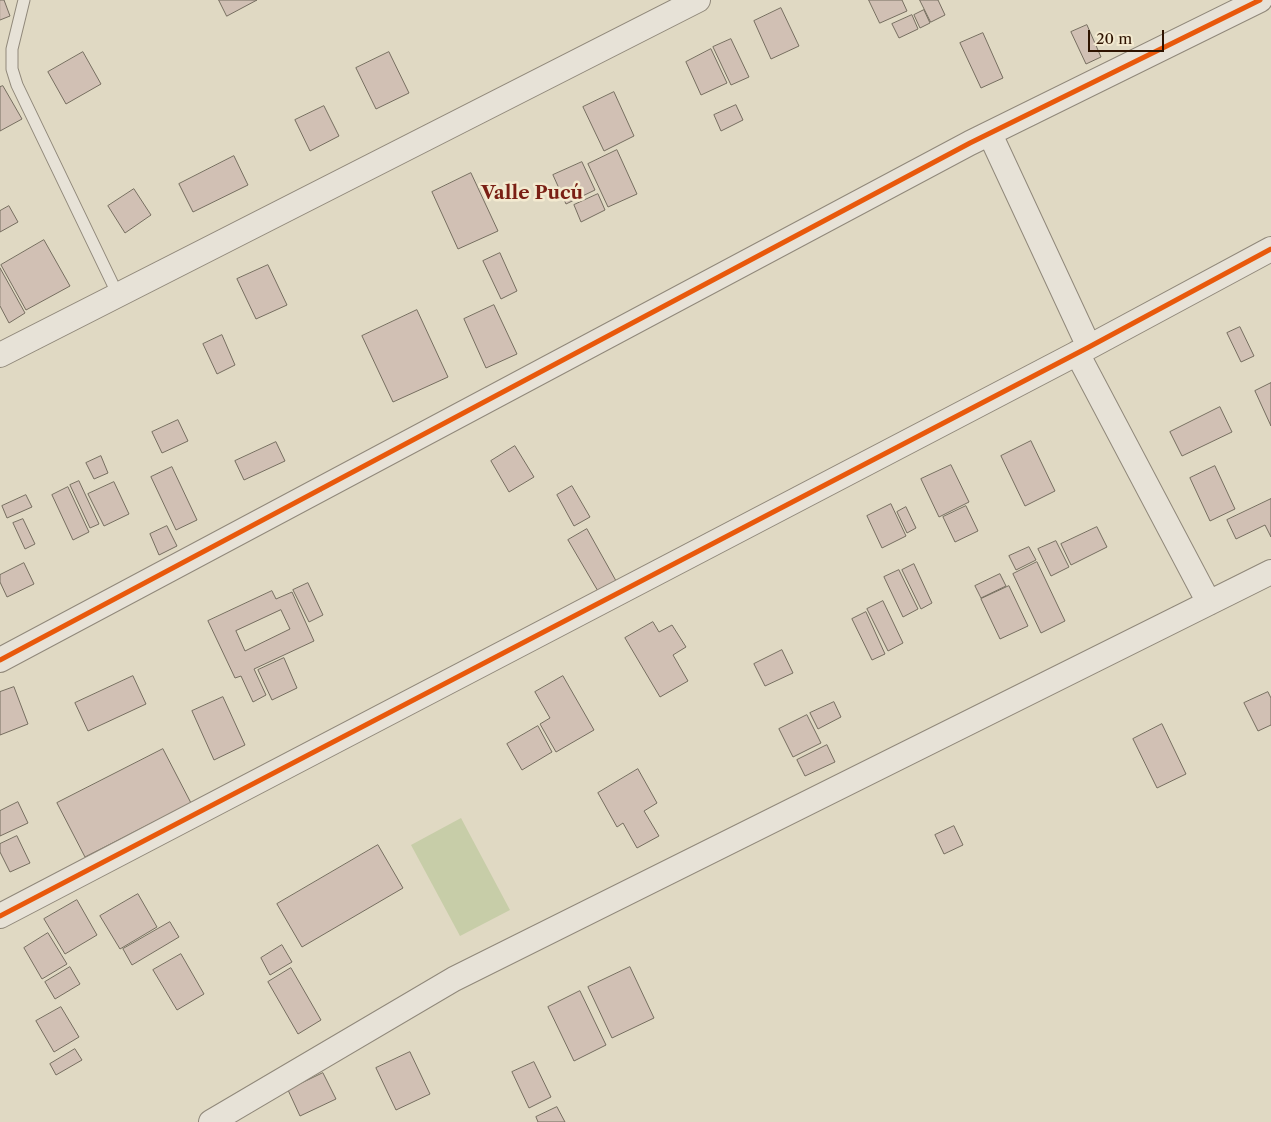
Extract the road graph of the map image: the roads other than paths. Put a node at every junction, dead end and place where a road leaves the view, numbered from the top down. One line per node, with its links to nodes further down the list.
1 (24, 0): 6 (lane)
2 (698, 0): 6 (street)
3 (1260, 0): 4 (street)
4 (990, 134): 7 (street); 11 (street)
5 (1271, 249): 7 (street)
6 (118, 295): 8 (street)
7 (1083, 350): 10 (street); 12 (street)
8 (0, 355)
9 (1271, 572): 10 (street)
10 (1208, 603): 13 (street)
11 (0, 660)
12 (0, 916)
13 (211, 1122)

